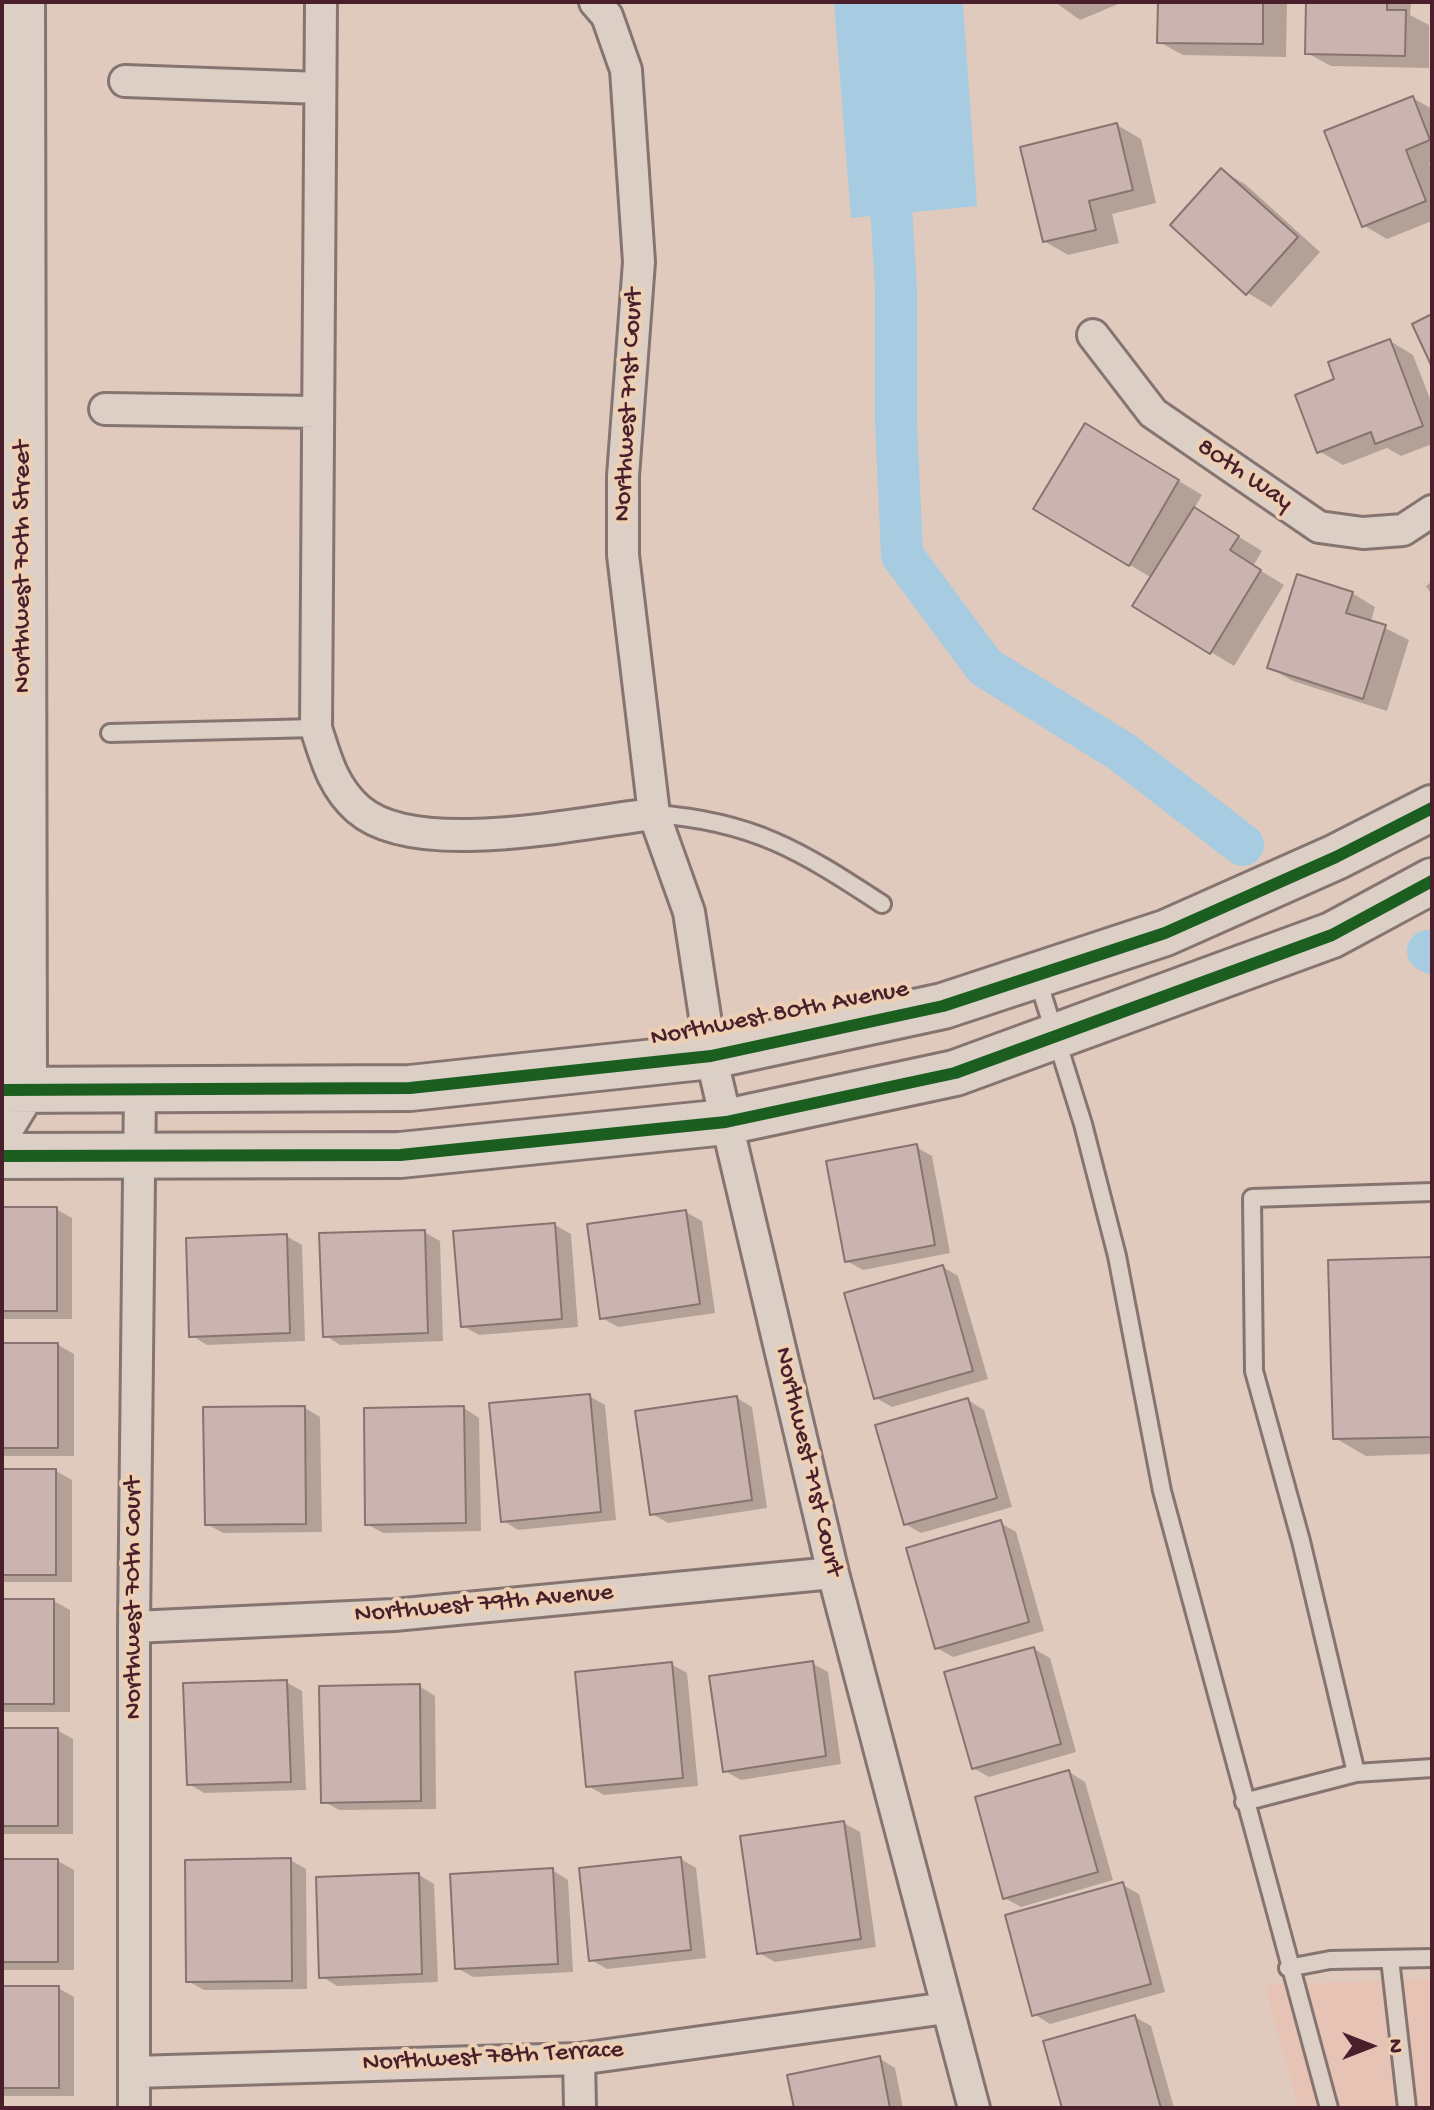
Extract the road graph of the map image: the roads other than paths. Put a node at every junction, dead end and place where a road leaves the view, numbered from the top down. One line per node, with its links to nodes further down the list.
1 (22, 2): 7 (street, Northwest 70th Street)
2 (321, 2): 5 (street)
3 (595, 2): 14 (street, Northwest 71st Court)
4 (125, 81): 5 (street)
5 (320, 88): 9 (street)
6 (1093, 335): 10 (street, 80th Way)
7 (13, 370): 21 (street, Northwest 70th Street)
8 (105, 409): 9 (street)
9 (318, 412): 11 (street)
10 (1432, 511)
11 (316, 728): 12 (lane); 14 (street)
12 (110, 733)
13 (1432, 808): 17 (street, Northwest 80th Avenue)
14 (654, 814): 16 (lane); 19 (street, Northwest 71st Court)
15 (1432, 881): 18 (street)
16 (882, 904)
17 (1037, 975): 18 (lane); 19 (street, Northwest 80th Avenue)
18 (1056, 1037): 22 (street); 31 (lane)
19 (711, 1056): 20 (street, Northwest 80th Avenue); 22 (street, Northwest 71st Court)
20 (140, 1088): 21 (street, Northwest 80th Avenue); 24 (street, Northwest 70th Court)
21 (13, 1089): 23 (street)
22 (726, 1122): 24 (street); 27 (street, Northwest 71st Court)
23 (2, 1125)
24 (140, 1154): 25 (street); 28 (street, Northwest 70th Court)
25 (2, 1156)
26 (1432, 1192): 30 (lane)
27 (833, 1573): 28 (street, Northwest 79th Avenue); 35 (street, Northwest 71st Court)
28 (134, 1627): 37 (street, Northwest 70th Court)
29 (1432, 1768): 30 (lane)
30 (1356, 1773): 31 (lane)
31 (1244, 1802): 34 (lane)
32 (1432, 1958): 33 (lane)
33 (1390, 1959): 34 (lane); 42 (lane)
34 (1288, 1968): 41 (lane)
35 (946, 2008): 36 (street, Northwest 78th Terrace); 40 (street, Northwest 71st Court)
36 (579, 2059): 37 (street, Northwest 78th Terrace); 39 (street)
37 (134, 2072): 38 (street, Northwest 70th Court)
38 (134, 2108)
39 (580, 2108)
40 (974, 2108)
41 (1329, 2108)
42 (1407, 2108)

